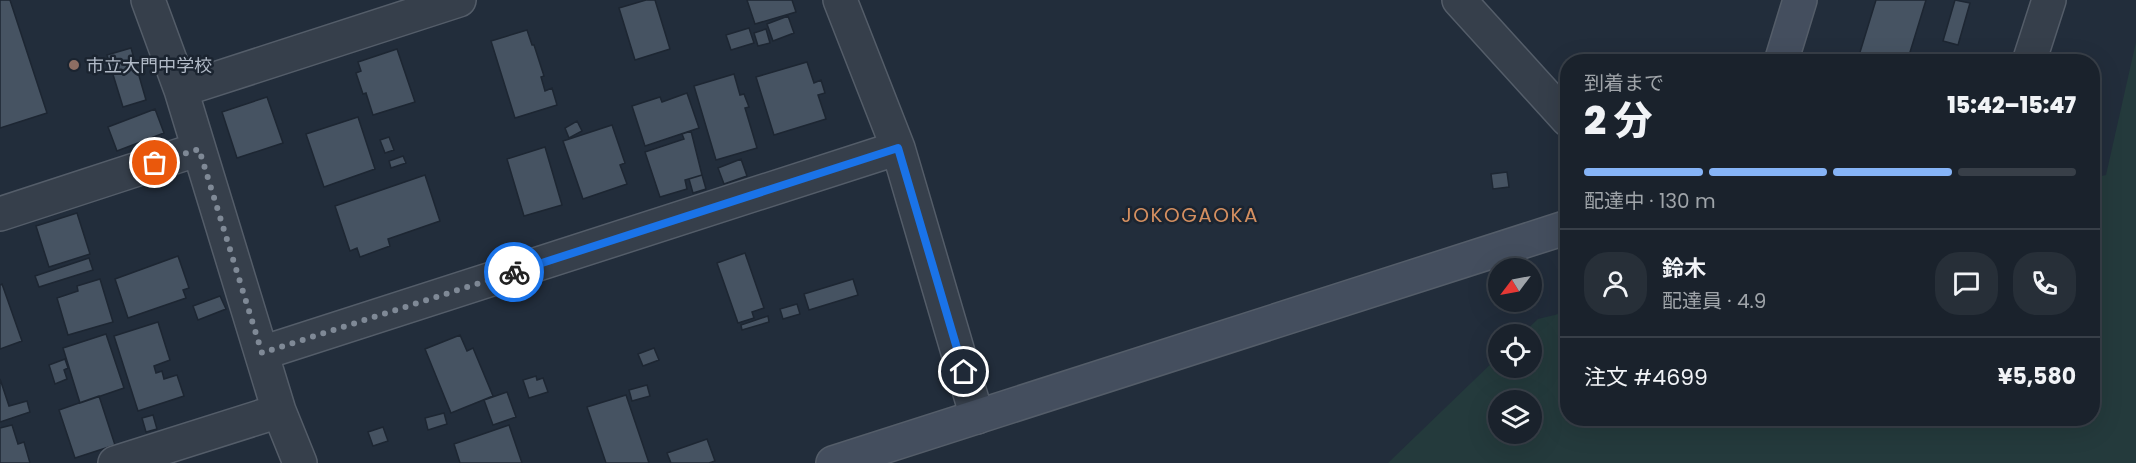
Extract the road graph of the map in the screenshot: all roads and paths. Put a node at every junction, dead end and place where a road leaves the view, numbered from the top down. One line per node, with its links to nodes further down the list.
1 (148, 0): 9 (street)
2 (459, 0): 9 (street)
3 (840, 0): 11 (street)
4 (1459, 0): 10 (street)
5 (1800, 0): 7 (street)
6 (2049, 0): 8 (street)
7 (1783, 54)
8 (2032, 54)
9 (181, 90): 12 (street)
10 (1560, 111)
11 (898, 148): 15 (street); 17 (street)
12 (199, 149): 13 (street); 15 (street)
13 (0, 214)
14 (1560, 230): 17 (street)
15 (262, 353): 16 (street)
16 (279, 411): 18 (street); 19 (street)
17 (977, 417): 20 (street)
18 (115, 463)
19 (300, 463)
20 (833, 463)

